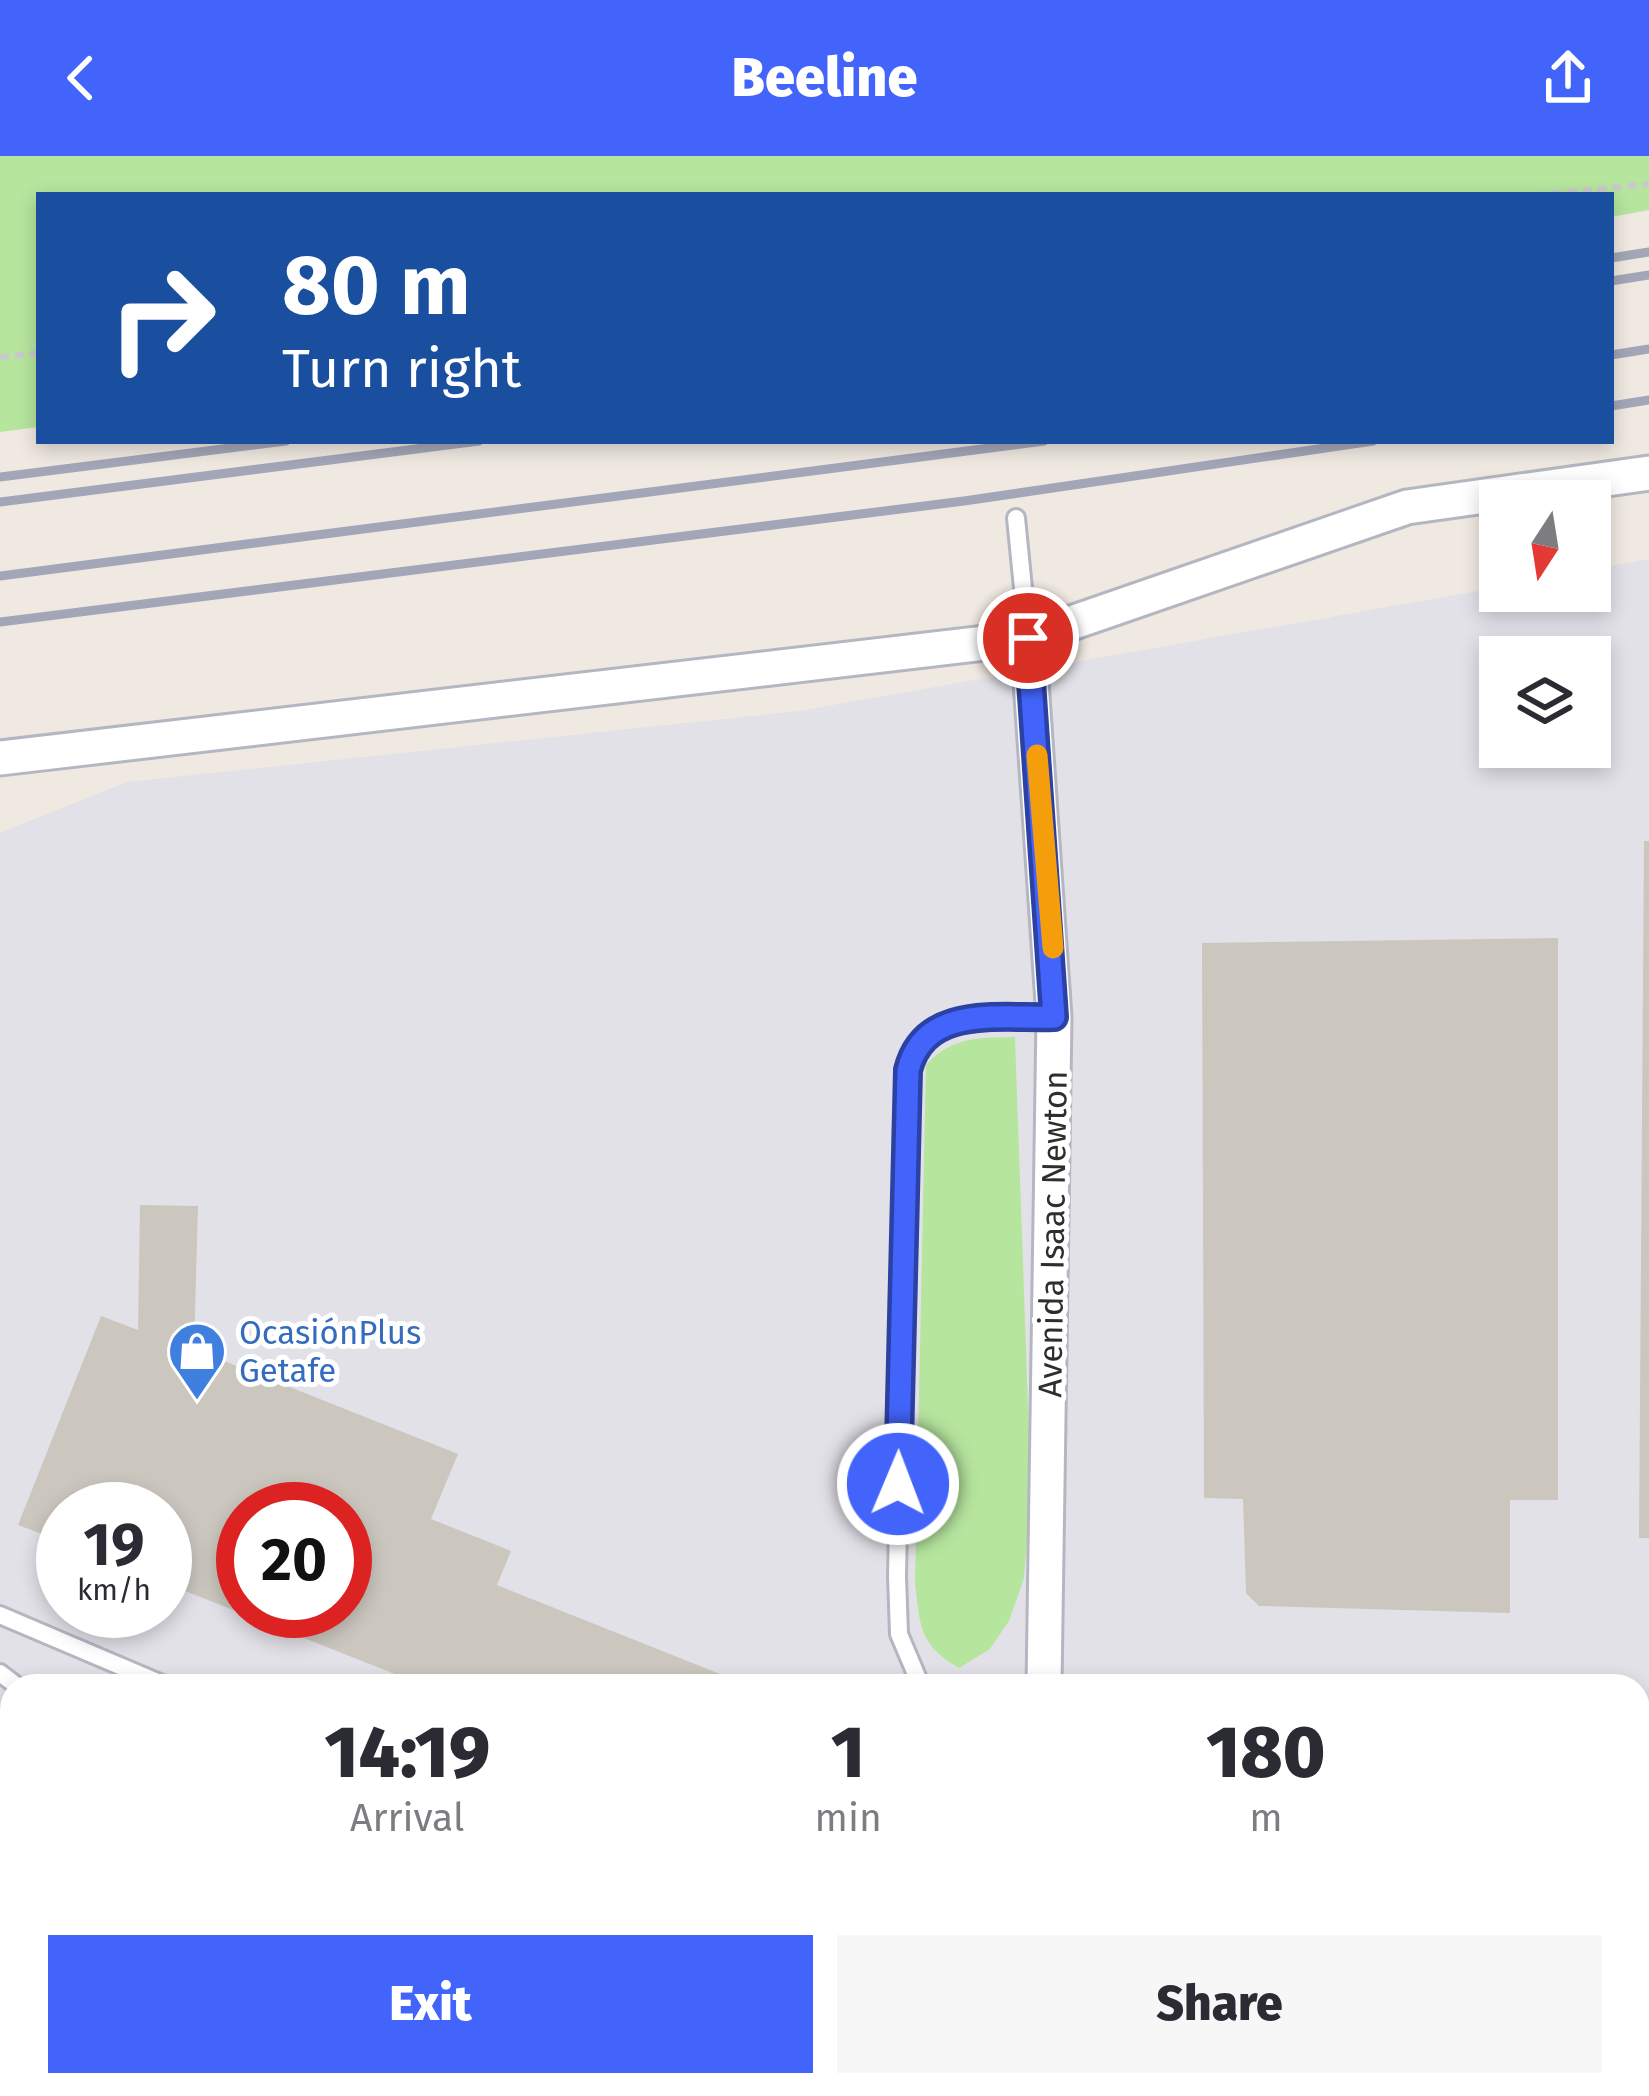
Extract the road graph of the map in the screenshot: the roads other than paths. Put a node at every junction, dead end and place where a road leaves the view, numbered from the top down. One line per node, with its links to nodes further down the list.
1 (1649, 473): 3 (street)
2 (1016, 518): 3 (lane)
3 (1028, 638): 4 (street); 5 (street, Avenida Isaac Newton)
4 (0, 758)
5 (1054, 1017): 8 (lane); 9 (street, Avenida Isaac Newton)
6 (0, 1616): 7 (lane)
7 (138, 1674)
8 (916, 1674)
9 (1044, 1674)

